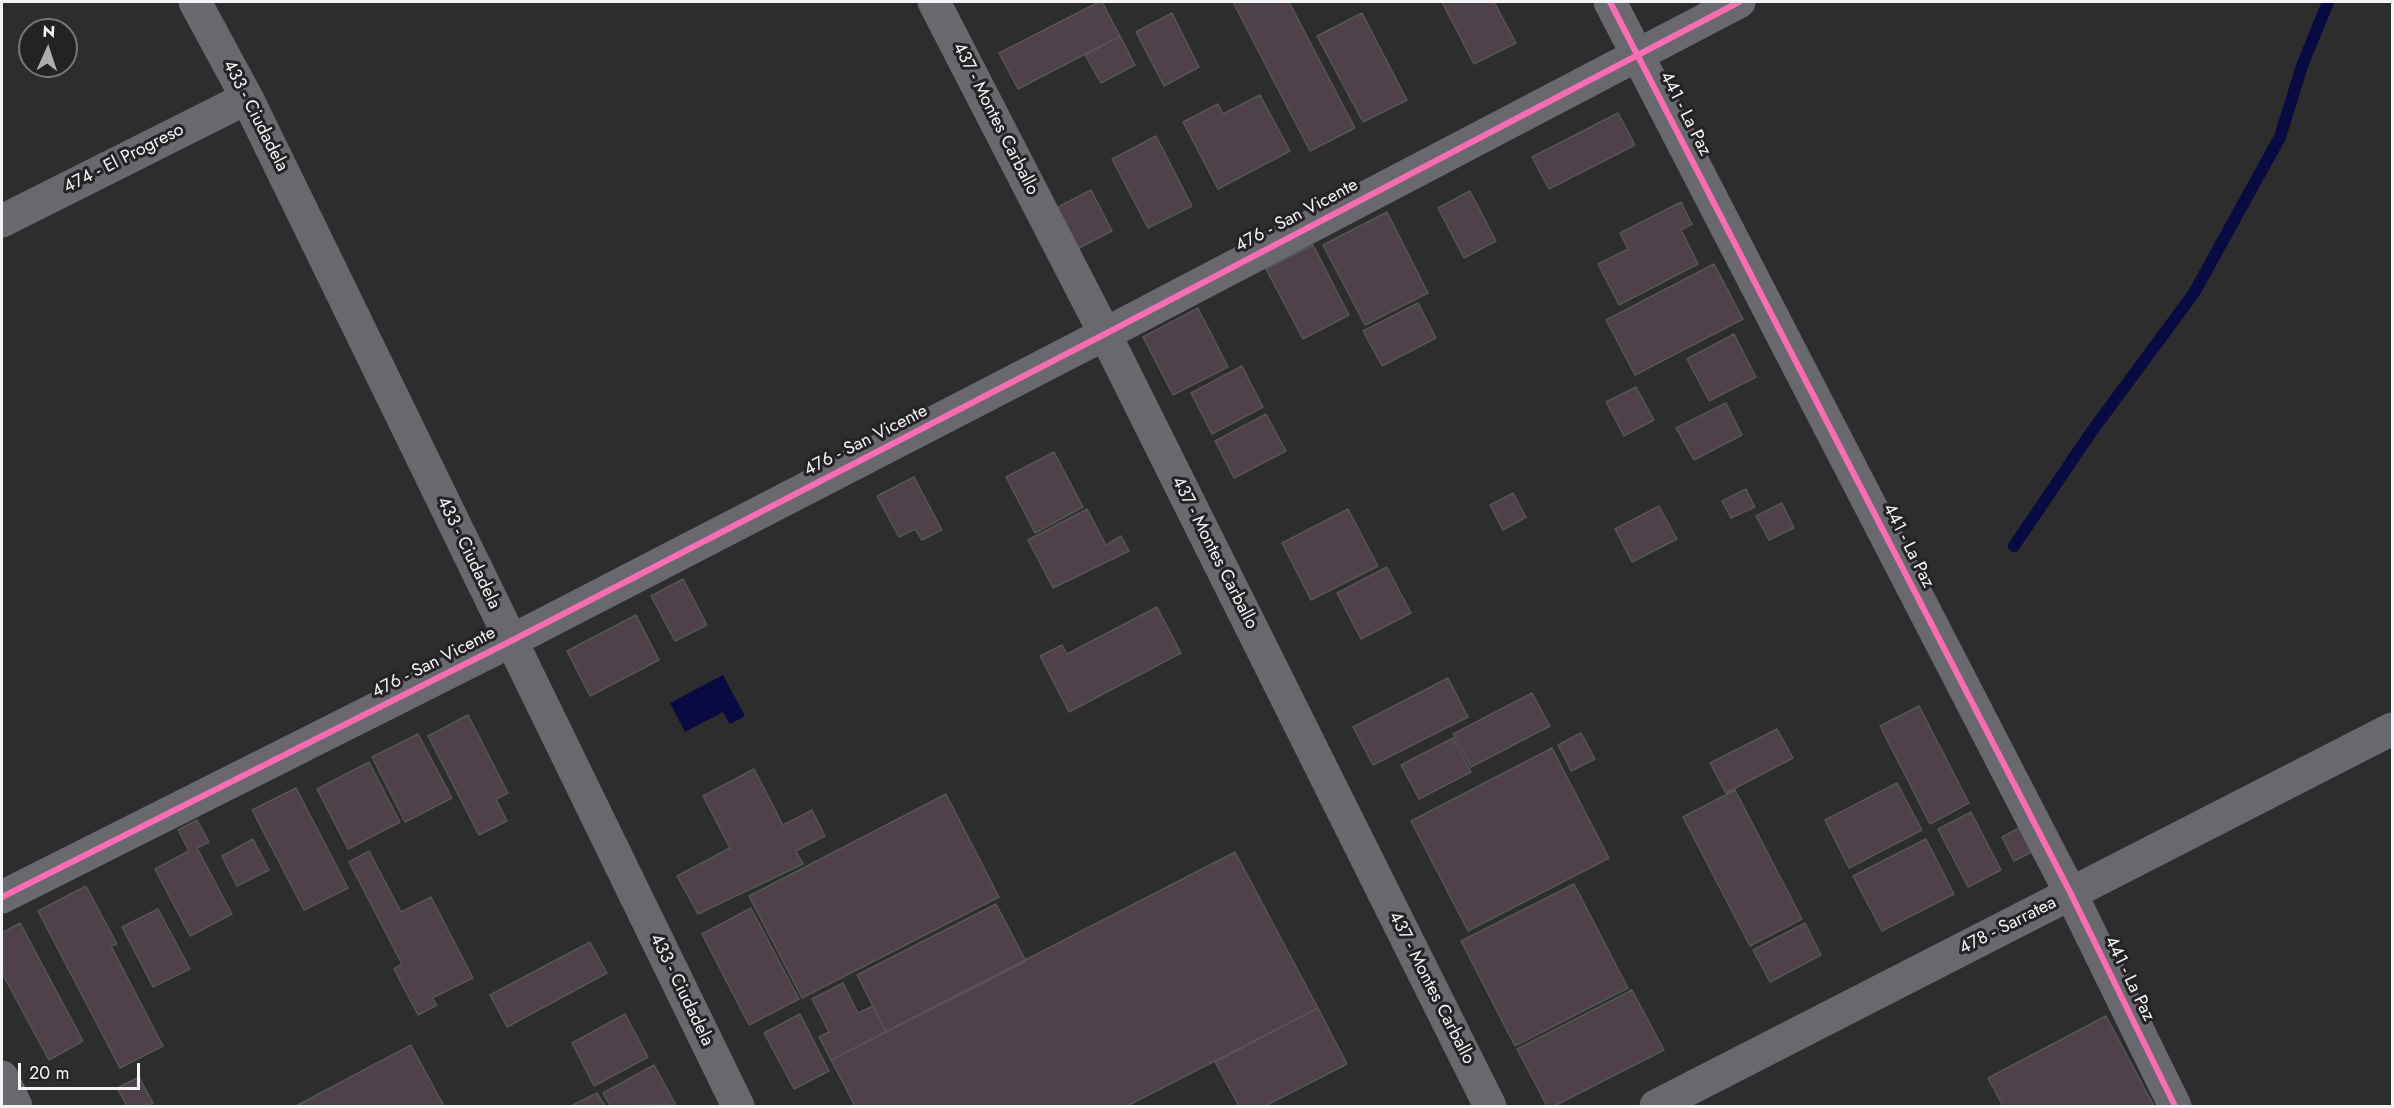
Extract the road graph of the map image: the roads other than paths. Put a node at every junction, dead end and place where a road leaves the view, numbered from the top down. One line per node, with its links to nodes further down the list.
1 (195, 2): 6 (street, 433 - Ciudadela)
2 (934, 2): 8 (street, 437 - Montes Carballo)
3 (1610, 2): 5 (street, 441 - La Paz)
4 (1739, 2): 5 (street, 476 - San Vicente)
5 (1637, 54): 8 (street, 476 - San Vicente); 11 (street, 441 - La Paz)
6 (247, 98): 7 (street, 474 - El Progreso); 9 (street, 433 - Ciudadela)
7 (2, 221)
8 (1105, 334): 9 (street, 476 - San Vicente); 16 (street, 437 - Montes Carballo)
9 (511, 641): 12 (street, 476 - San Vicente); 15 (street, 433 - Ciudadela)
10 (2392, 729): 11 (street, 478 - Sarratea)
11 (2071, 894): 17 (street, 478 - Sarratea); 18 (street, 441 - La Paz)
12 (2, 897)
13 (2, 1077): 14 (street)
14 (16, 1107)
15 (738, 1107)
16 (1490, 1107)
17 (1656, 1107)
18 (2175, 1107)

